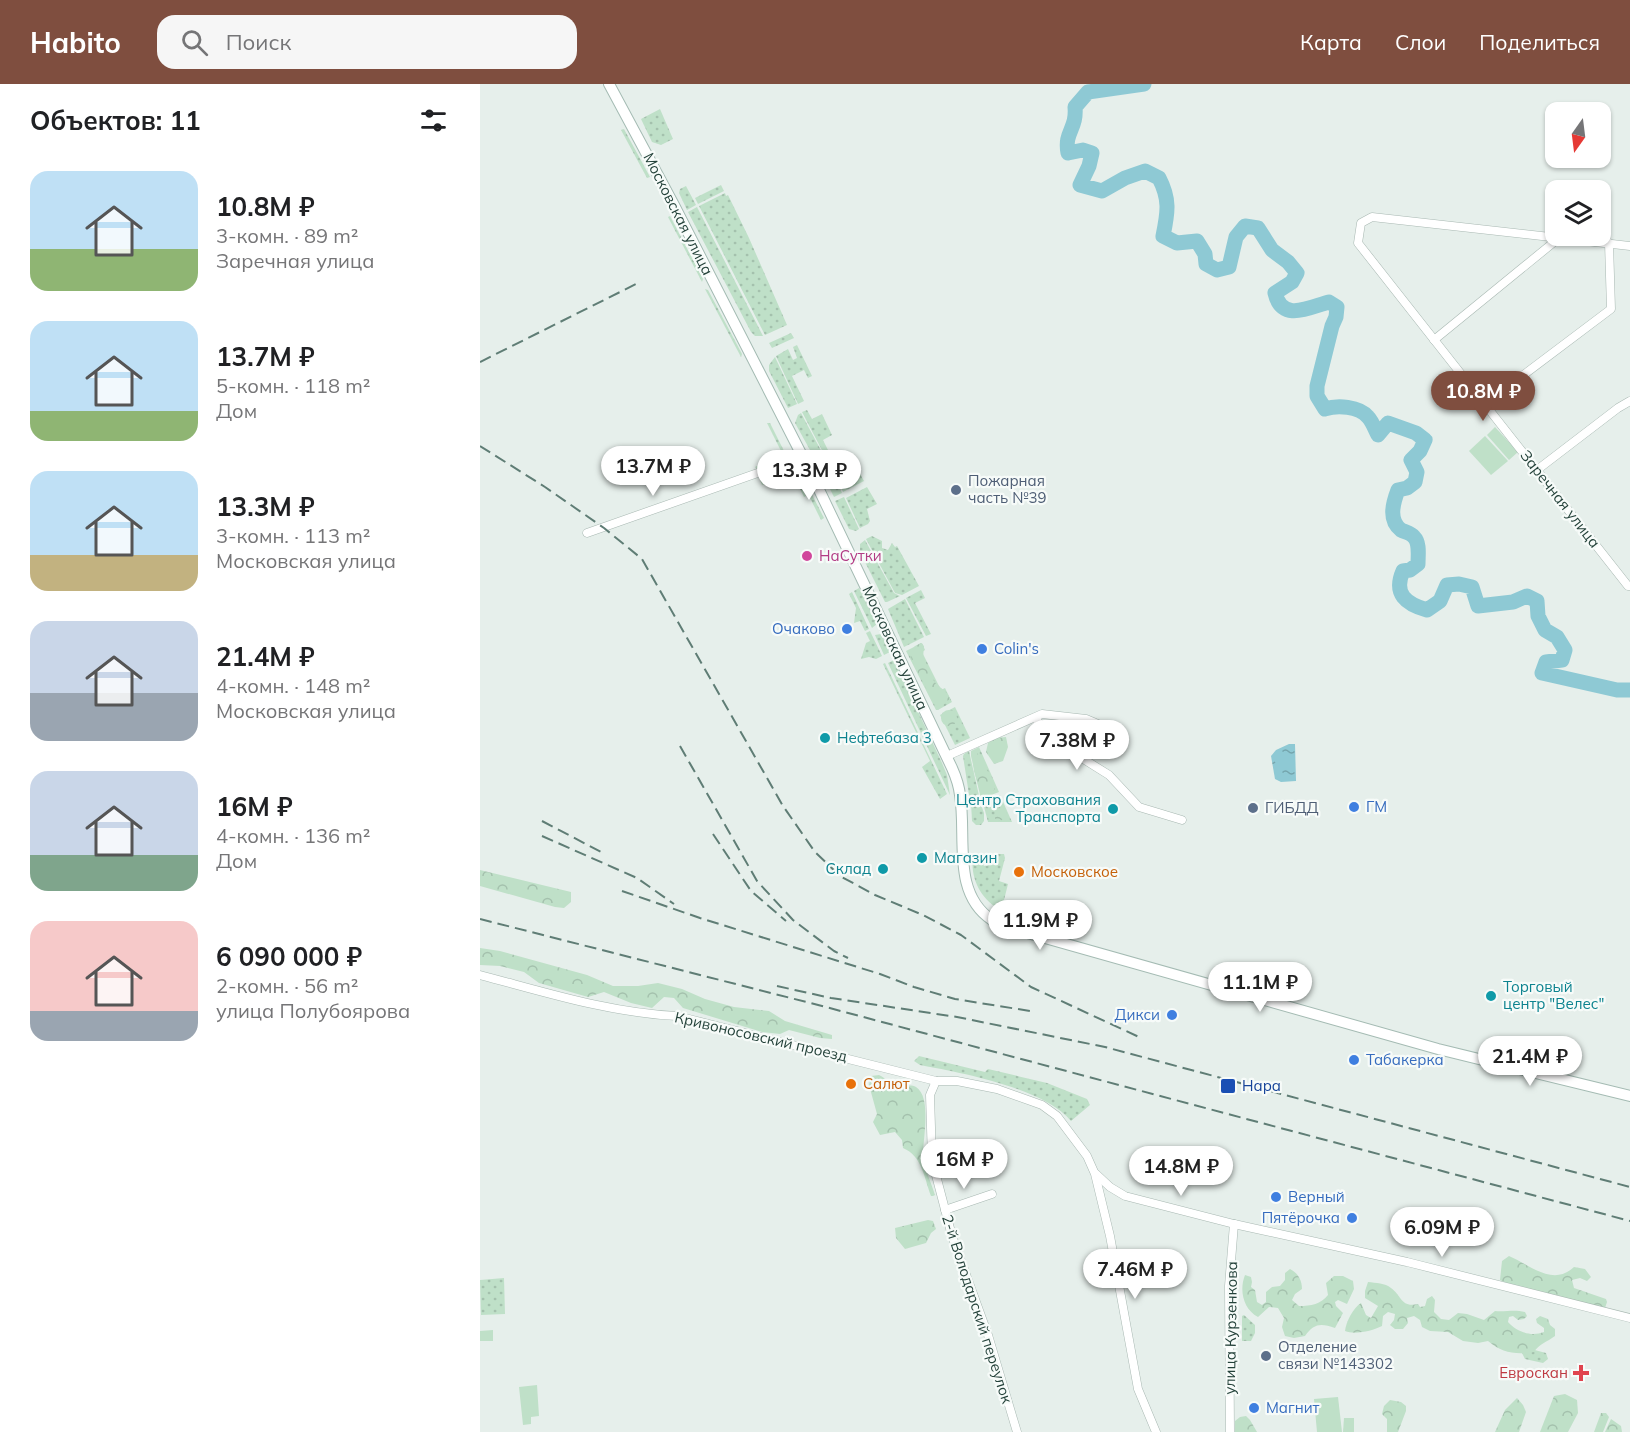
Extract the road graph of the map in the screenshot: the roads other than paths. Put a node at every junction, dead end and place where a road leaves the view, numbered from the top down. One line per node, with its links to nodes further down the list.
1 (609, 84): 10 (main road, Московская улица)
2 (1545, 236): 7 (street, Заречная улица)
3 (1611, 243): 6 (street)
4 (1549, 246): 7 (street)
5 (1609, 246): 9 (street)
6 (1630, 246)
7 (1434, 340): 9 (street, Заречная улица)
8 (1630, 401): 11 (street)
9 (1485, 404): 11 (street, Заречная улица)
10 (803, 457): 12 (street); 16 (main road, Московская улица)
11 (1537, 470): 13 (street, Заречная улица)
12 (587, 533)
13 (1629, 586)
14 (1035, 718): 15 (street); 16 (street); 17 (street)
15 (1119, 733)
16 (947, 756): 20 (main road, Московская улица)
17 (1182, 820)
18 (480, 975): 19 (street, Кривоносовский проезд)
19 (936, 1081): 21 (street, Кривоносовский проезд); 23 (street, 2-й Володарский переулок)
20 (1630, 1096)
21 (1095, 1174): 24 (street); 27 (street)
22 (992, 1194): 23 (street)
23 (945, 1210): 26 (street, 2-й Володарский переулок)
24 (1234, 1224): 25 (street); 28 (street, улица Курзенкова)
25 (1630, 1318)
26 (1017, 1432)
27 (1156, 1432)
28 (1230, 1432)

